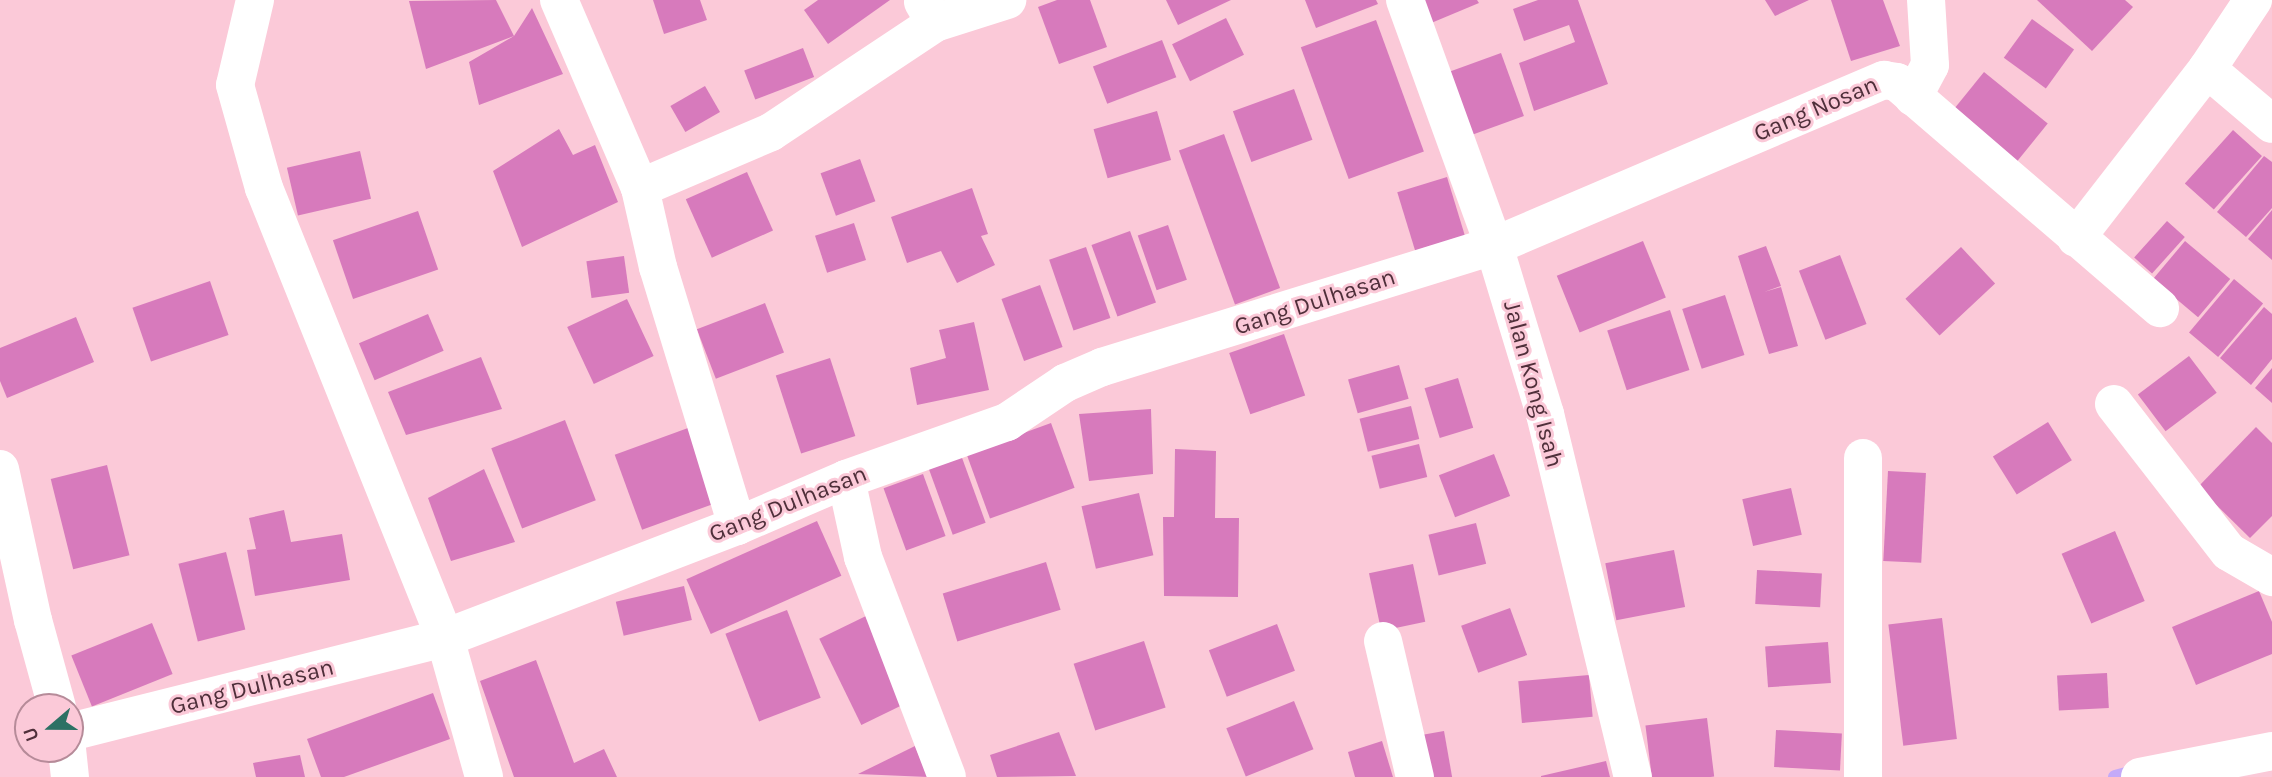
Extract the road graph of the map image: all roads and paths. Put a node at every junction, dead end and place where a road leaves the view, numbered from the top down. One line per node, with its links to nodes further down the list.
1 (255, 0): 21 (street)
2 (559, 0): 11 (street)
3 (1007, 0): 7 (street)
4 (1405, 0): 13 (street, Jalan Kong Isah)
5 (1926, 0): 9 (street)
6 (2253, 0): 8 (street)
7 (928, 11): 11 (street)
8 (2207, 69): 10 (street); 12 (street)
9 (1913, 97): 12 (street, Gang Nosan); 13 (street, Gang Nosan)
10 (2272, 124)
11 (640, 188): 19 (street)
12 (2076, 238): 14 (street, Gang Nosan)
13 (1494, 246): 18 (street, Gang Dulhasan); 29 (street, Jalan Kong Isah)
14 (2160, 308)
15 (2114, 404): 20 (street)
16 (1863, 458): 30 (street)
17 (0, 469): 23 (street)
18 (846, 479): 19 (street, Gang Dulhasan); 27 (street)
19 (737, 526): 21 (street, Gang Dulhasan)
20 (2272, 577)
21 (445, 638): 24 (street, Gang Dulhasan); 26 (street)
22 (1383, 641): 28 (street)
23 (53, 693)
24 (84, 728)
25 (2272, 751): 31 (street)
26 (484, 777)
27 (947, 777)
28 (1415, 777)
29 (1633, 777)
30 (1863, 777)
31 (2140, 777)

